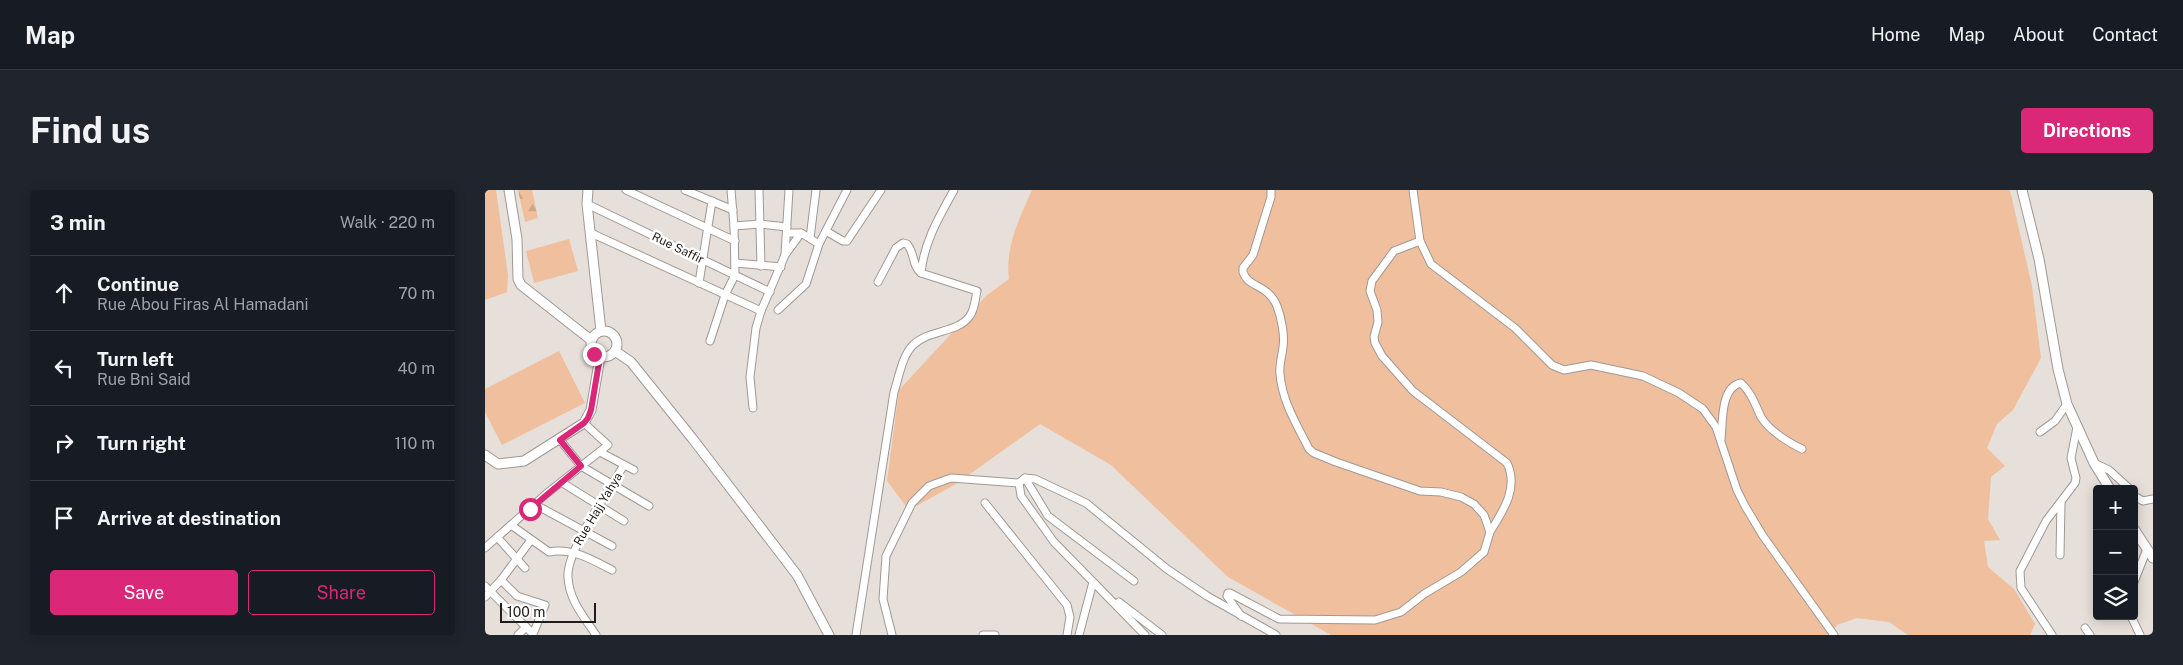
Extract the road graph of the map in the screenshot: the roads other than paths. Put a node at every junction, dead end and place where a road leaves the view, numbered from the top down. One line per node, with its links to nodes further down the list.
1 (509, 190): 43 (street)
2 (588, 190): 16 (street)
3 (626, 190): 20 (street)
4 (685, 190): 15 (street)
5 (731, 190): 17 (street)
6 (759, 190): 18 (street)
7 (789, 190): 21 (street)
8 (816, 190): 25 (street)
9 (847, 190): 22 (street)
10 (881, 190): 22 (street)
11 (953, 190): 34 (street)
12 (1271, 190): 78 (street)
13 (1413, 190): 27 (street)
14 (2022, 190): 47 (street)
15 (712, 201): 17 (street); 20 (street)
16 (587, 204): 23 (street); 30 (street, Rue Saffir)
17 (733, 210): 19 (street)
18 (760, 224): 19 (street); 21 (street); 32 (street)
19 (735, 226): 26 (street)
20 (707, 228): 26 (street); 30 (street)
21 (787, 230): 24 (street); 29 (street)
22 (826, 231): 28 (street)
23 (591, 233): 37 (street); 42 (street)
24 (801, 233): 25 (street); 29 (street)
25 (810, 238): 28 (street)
26 (735, 241): 31 (street)
27 (1420, 241): 53 (street); 78 (street)
28 (819, 244): 40 (street)
29 (785, 255): 33 (street)
30 (703, 259): 35 (street, Rue Saffir); 37 (street)
31 (735, 263): 32 (street); 35 (street)
32 (761, 266): 33 (street)
33 (781, 267): 38 (street)
34 (921, 273): 36 (street); 105 (street)
35 (735, 275): 38 (street, Rue Saffir); 39 (street)
36 (878, 282)
37 (699, 283): 39 (street)
38 (769, 292): 41 (street)
39 (725, 295): 41 (street); 44 (street)
40 (778, 310)
41 (761, 311): 48 (street)
42 (601, 331): 43 (street); 45 (street)
43 (591, 340): 46 (street)
44 (710, 341)
45 (615, 351): 46 (street); 104 (street)
46 (600, 357): 49 (street)
47 (2067, 404): 50 (street); 51 (street)
48 (753, 408)
49 (584, 423): 52 (street); 55 (street)
50 (2077, 428): 57 (street); 70 (street)
51 (2040, 432)
52 (560, 440): 56 (street); 59 (street)
53 (1721, 442): 54 (street); 115 (street)
54 (1802, 448)
55 (600, 452): 58 (street); 59 (street)
56 (485, 456)
57 (2094, 463): 65 (street); 66 (street)
58 (624, 465): 60 (street); 64 (street, Rue Hajj Yahya)
59 (581, 466): 62 (street); 64 (street)
60 (634, 470)
61 (1025, 478): 63 (street); 92 (street); 97 (street)
62 (561, 482): 71 (street); 73 (street)
63 (1019, 483): 93 (street); 106 (street)
64 (613, 484): 72 (street); 73 (street, Rue Hajj Yahya)
65 (2108, 485)
66 (2126, 485)
67 (2138, 498): 68 (street)
68 (2153, 500)
69 (985, 503): 110 (street)
70 (2061, 503): 85 (street); 116 (street)
71 (534, 504): 75 (street); 77 (street)
72 (649, 506)
73 (599, 507): 74 (street); 77 (street, Rue Hajj Yahya)
74 (624, 521)
75 (511, 525): 79 (street); 80 (street)
76 (2135, 530): 83 (street)
77 (585, 531): 81 (street); 84 (street, Rue Hajj Yahya)
78 (1490, 532): 97 (street)
79 (497, 537): 82 (street); 86 (street)
80 (531, 540): 84 (street); 86 (street)
81 (612, 546)
82 (485, 548)
83 (2147, 549): 87 (street); 90 (street)
84 (573, 552): 89 (street); 103 (street, Rue Hajj Yahya)
85 (2060, 555)
86 (516, 558): 88 (street); 91 (street)
87 (2153, 558)
88 (525, 568)
89 (613, 570)
90 (2137, 575)
91 (501, 580): 96 (street); 101 (street)
92 (1134, 581)
93 (1093, 582): 95 (street); 111 (street)
94 (485, 586): 96 (street)
95 (1102, 590): 112 (street); 113 (street)
96 (488, 595): 99 (street)
97 (1241, 616): 114 (street)
98 (2133, 620): 118 (street)
99 (526, 627): 101 (street); 102 (street)
100 (2085, 628): 117 (street)
101 (533, 634)
102 (518, 635)
103 (596, 635)
104 (829, 635)
105 (856, 635)
106 (892, 635)
107 (983, 635): 108 (street)
108 (989, 635): 109 (street)
109 (995, 635)
110 (1067, 635)
111 (1079, 635)
112 (1145, 635)
113 (1162, 635)
114 (1276, 635)
115 (1834, 635)
116 (2052, 635)
117 (2090, 635)
118 (2140, 635)

